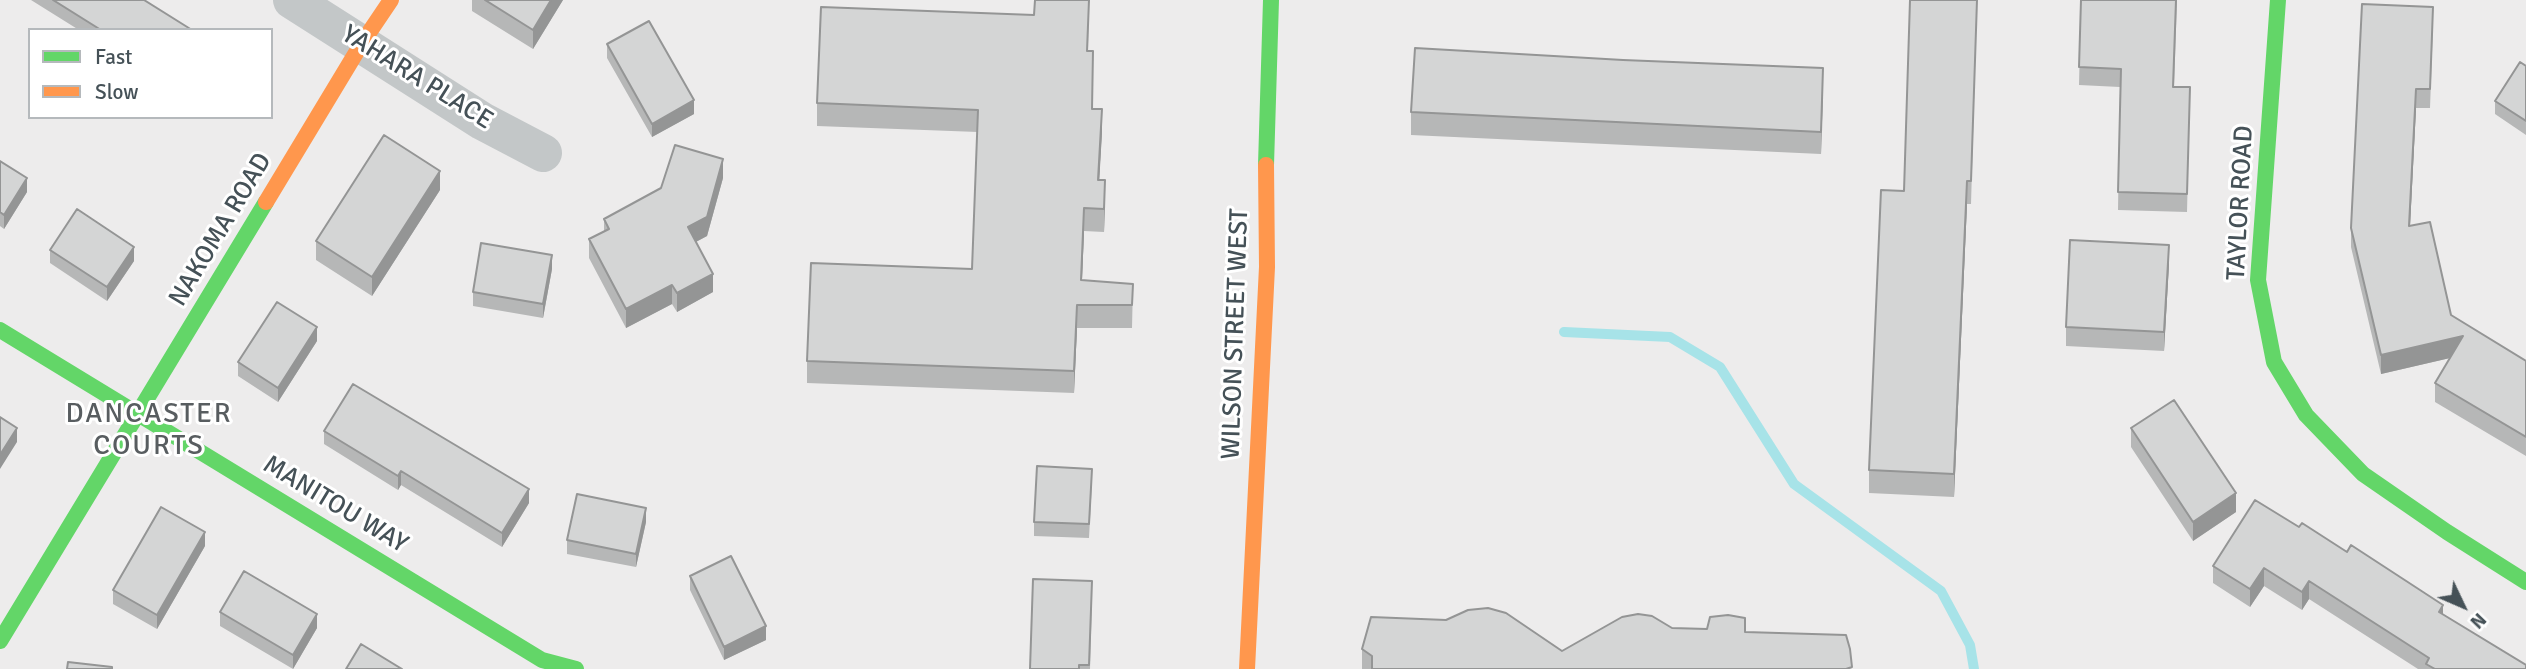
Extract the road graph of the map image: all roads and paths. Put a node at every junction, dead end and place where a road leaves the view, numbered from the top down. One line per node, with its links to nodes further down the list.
1 (292, 0): 5 (street, YAHARA PLACE)
2 (391, 0): 5 (street, NAKOMA ROAD)
3 (1271, 0): 12 (street, WILSON STREET WEST)
4 (2278, 0): 9 (street, TAYLOR ROAD)
5 (362, 43): 6 (street, YAHARA PLACE); 8 (street, NAKOMA ROAD)
6 (543, 153)
7 (0, 330): 8 (street, MANITOU WAY)
8 (138, 414): 10 (street, NAKOMA ROAD); 11 (street, MANITOU WAY)
9 (2526, 582)
10 (0, 641)
11 (576, 669)
12 (1247, 669)

